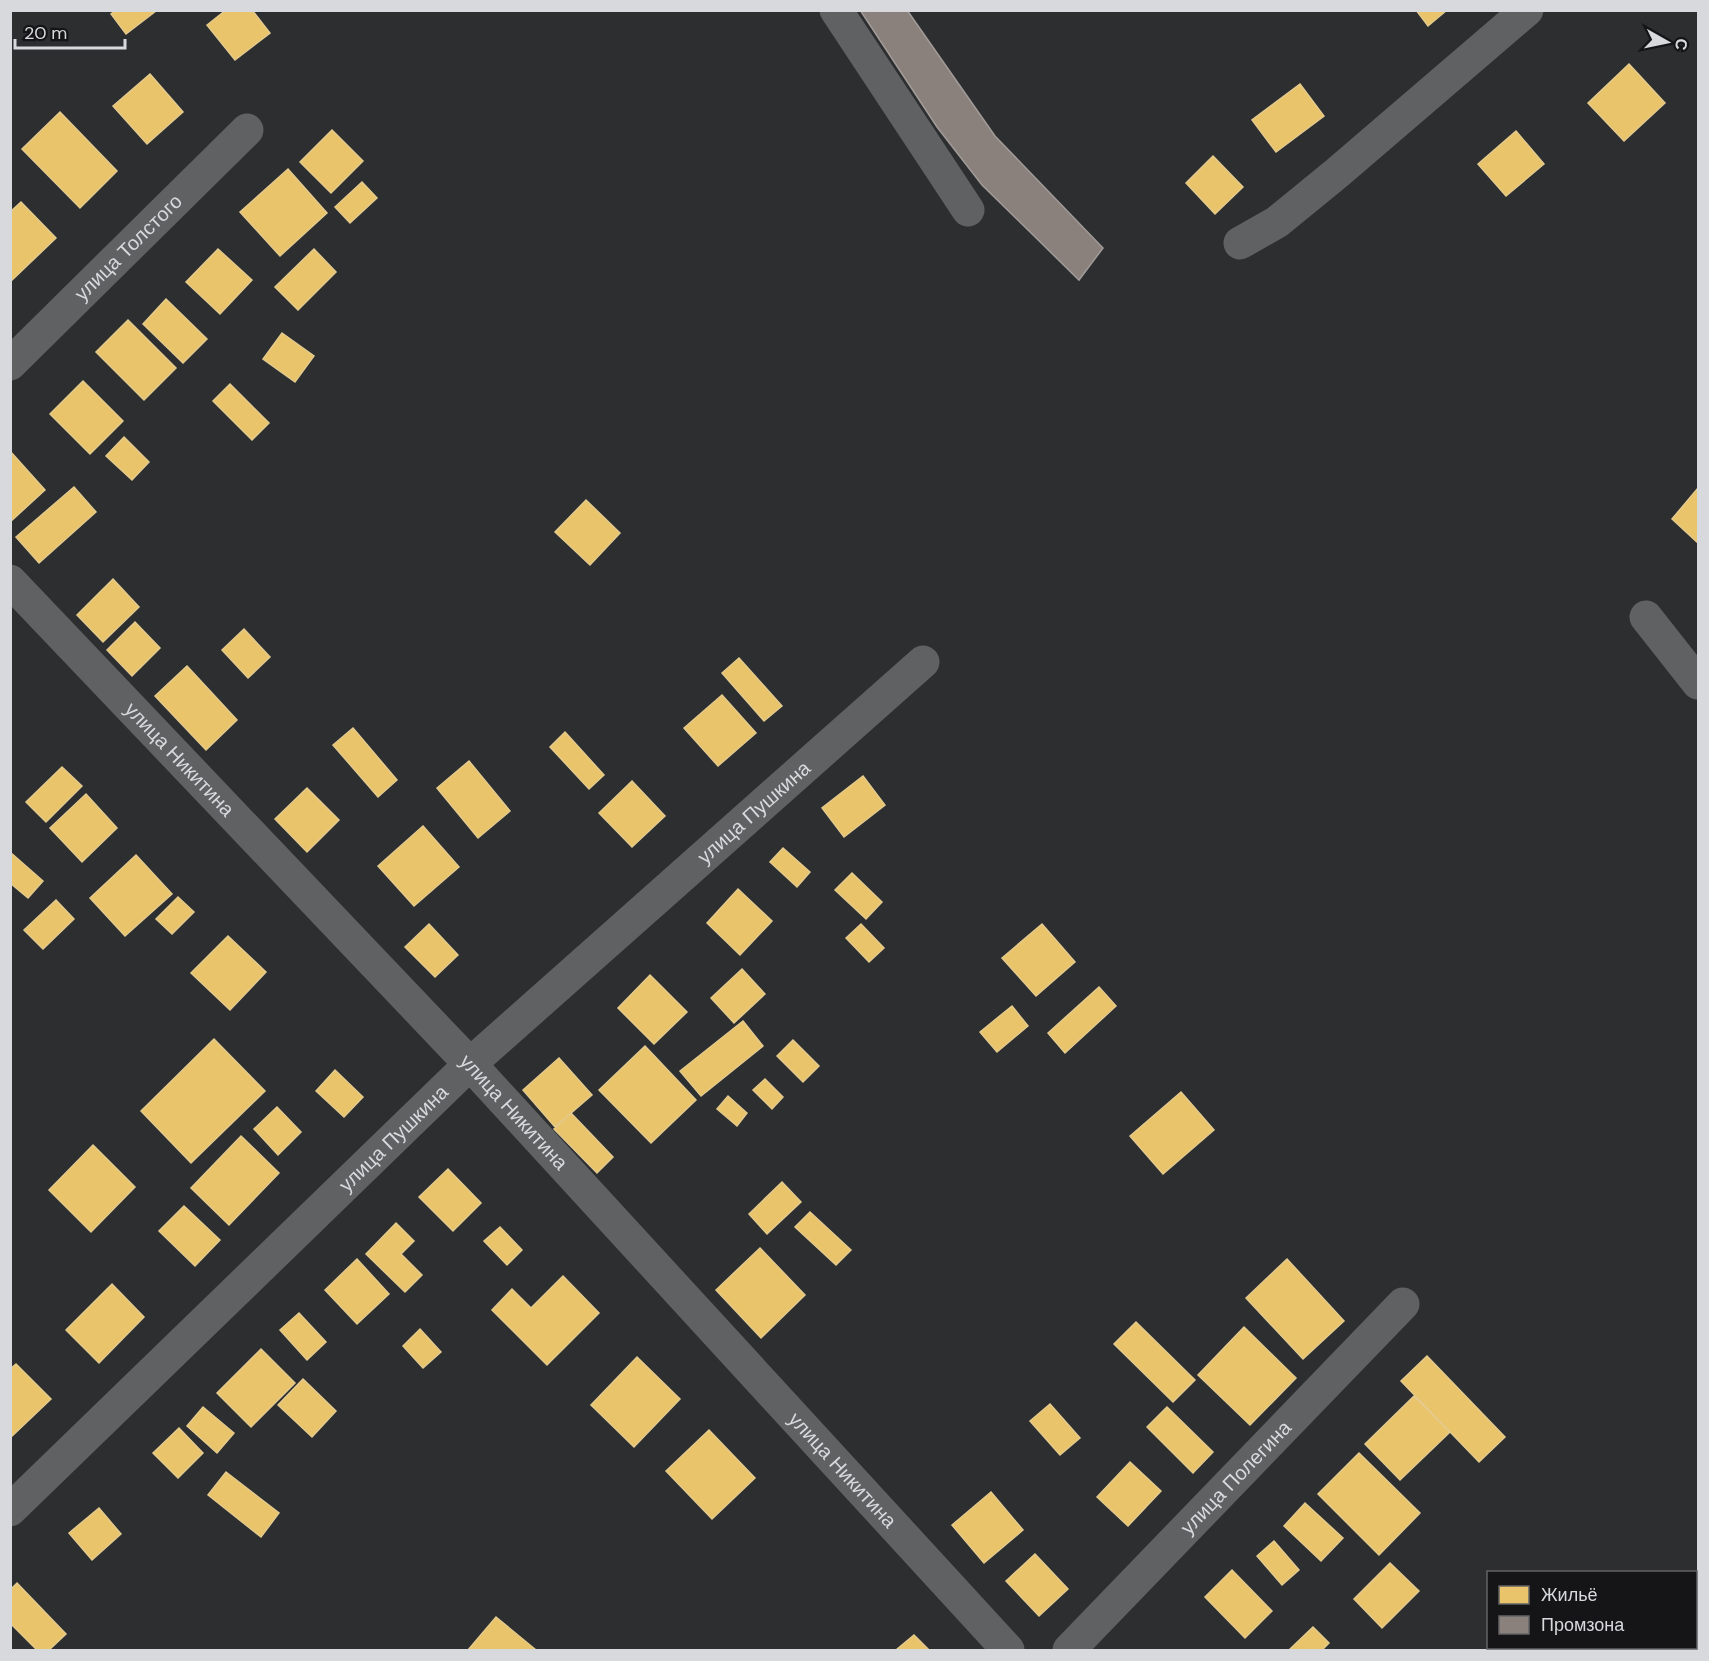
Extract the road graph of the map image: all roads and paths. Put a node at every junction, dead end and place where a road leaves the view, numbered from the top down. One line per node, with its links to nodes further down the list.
1 (836, 10): 4 (street)
2 (1527, 10): 5 (street)
3 (247, 130): 6 (street, улица Толстого)
4 (968, 210)
5 (1240, 243)
6 (10, 364)
7 (10, 581): 11 (street, улица Никитина)
8 (1646, 617): 10 (street)
9 (923, 662): 11 (street, улица Пушкина)
10 (1698, 683)
11 (470, 1064): 13 (street, улица Пушкина); 14 (street, улица Никитина)
12 (1403, 1304): 15 (street, улица Полегина)
13 (10, 1510)
14 (1008, 1650)
15 (1069, 1650)

